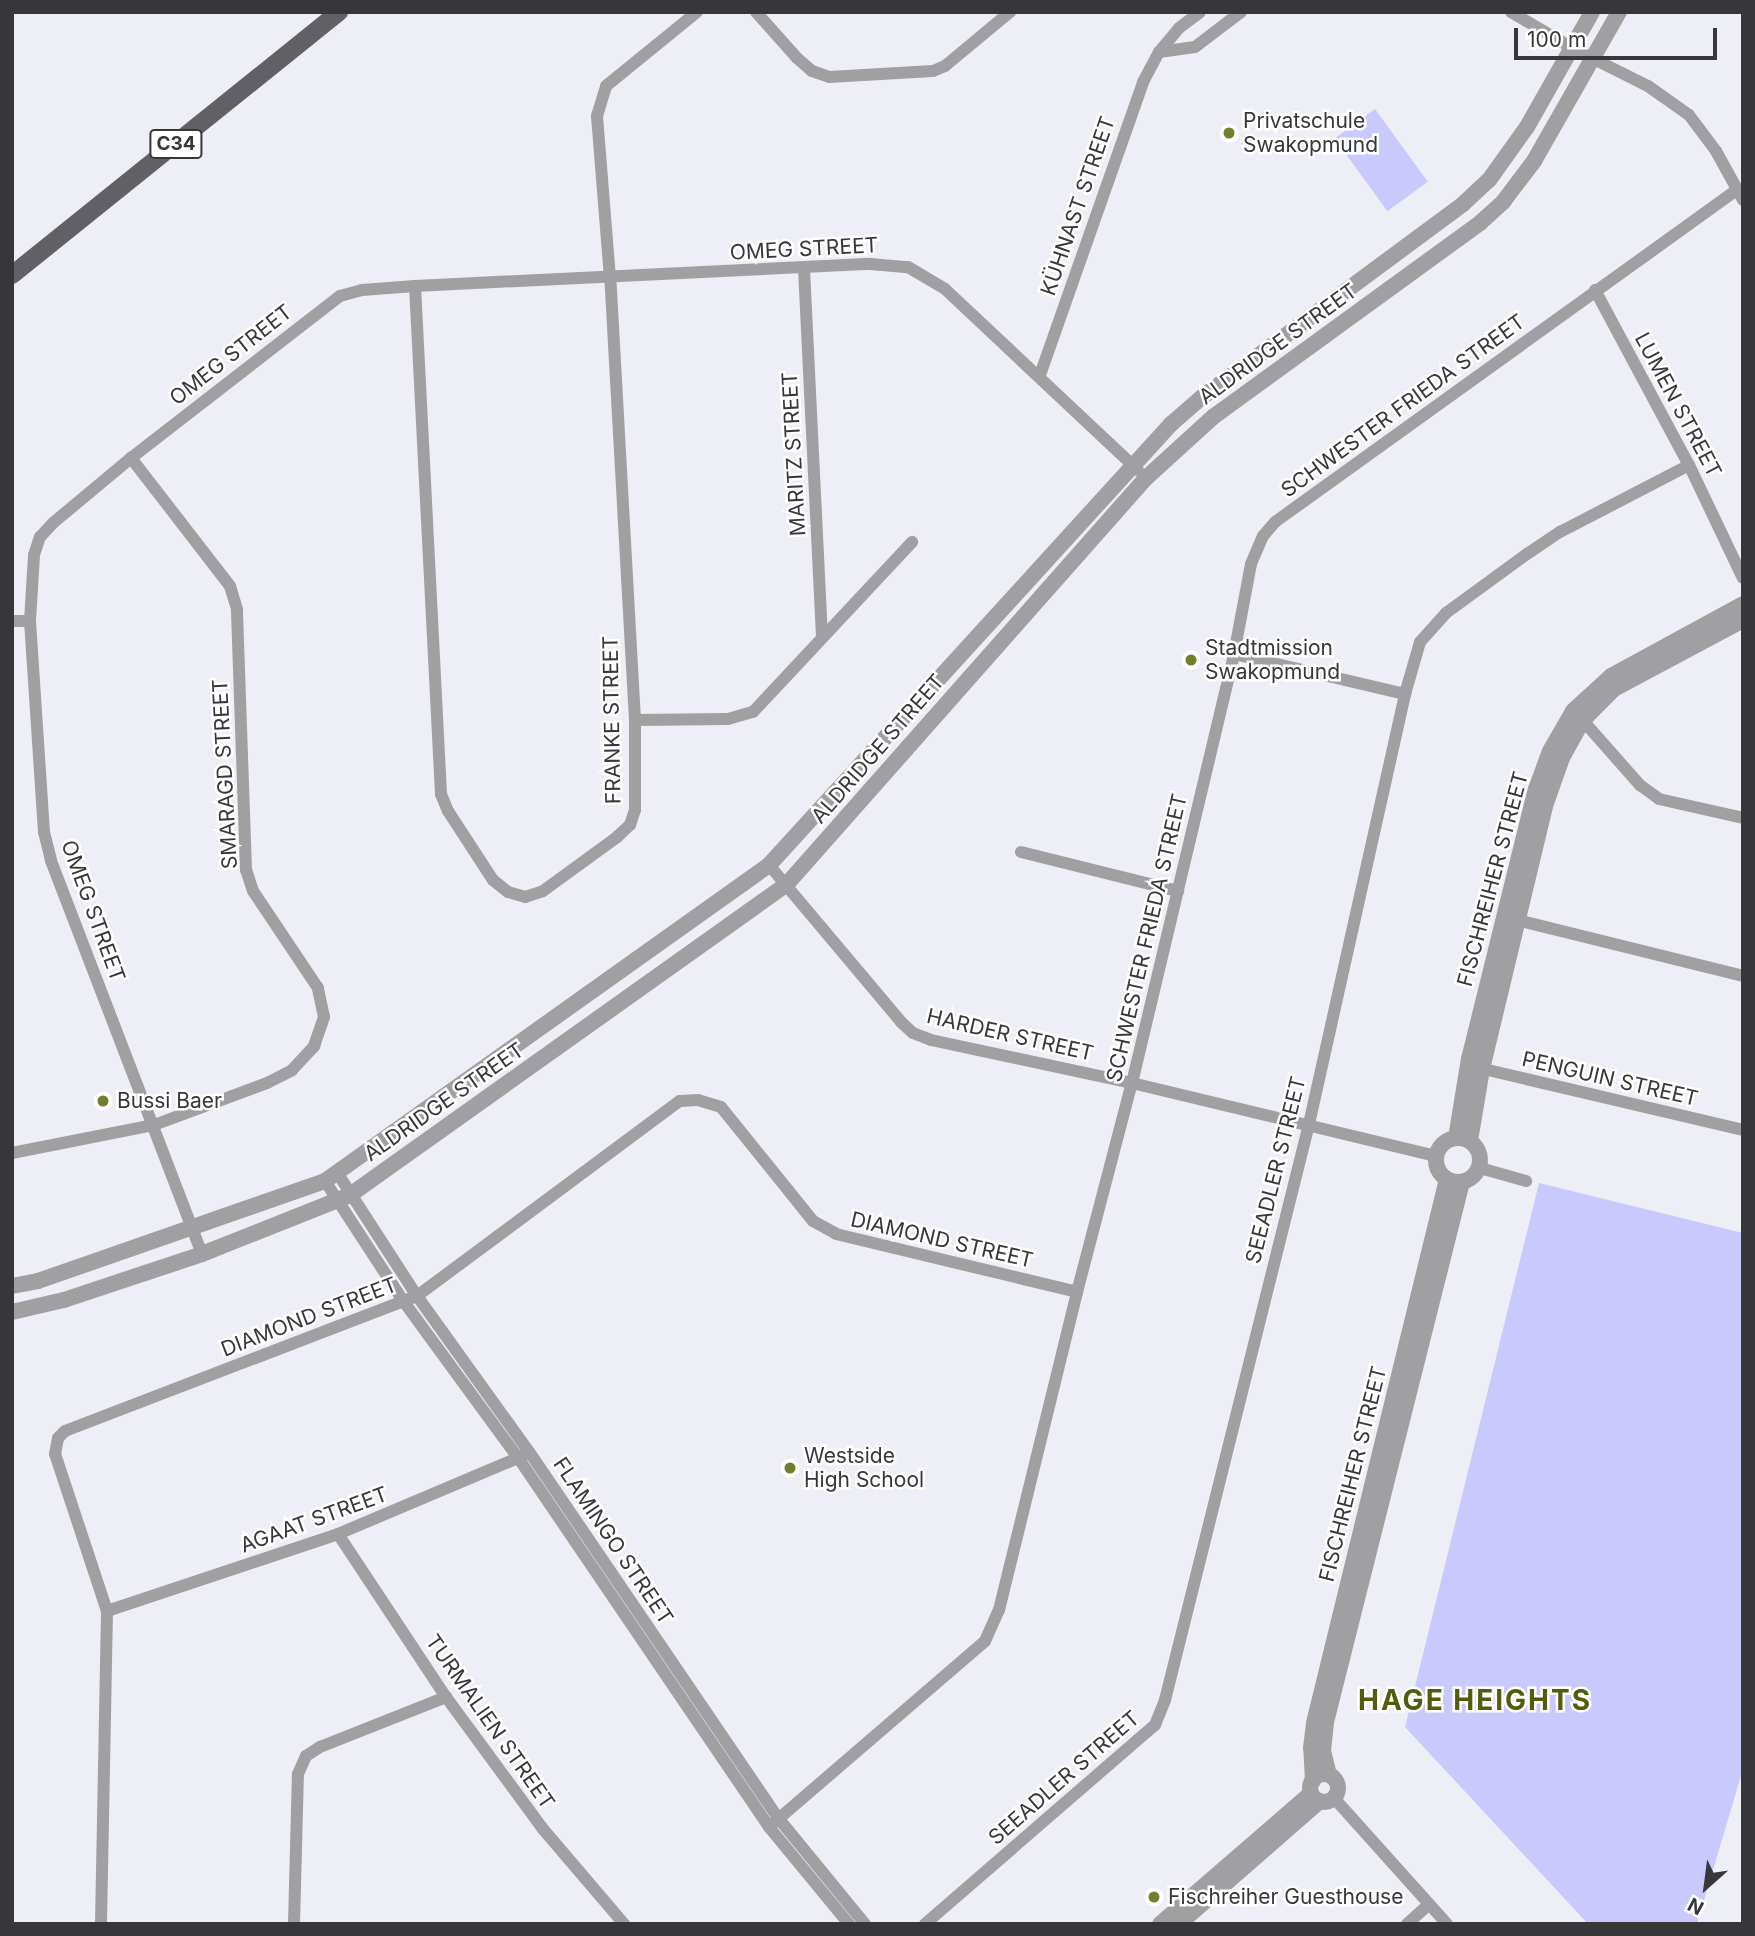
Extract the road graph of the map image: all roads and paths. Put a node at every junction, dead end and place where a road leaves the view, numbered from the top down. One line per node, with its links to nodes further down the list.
1 (339, 12): 15 (main road, C34)
2 (698, 12): 16 (street, FRANKE STREET)
3 (757, 12): 4 (street)
4 (1010, 12)
5 (1200, 12): 11 (street, KÜHNAST STREET)
6 (1241, 12): 11 (street)
7 (1511, 12): 10 (street)
8 (1592, 12): 10 (street, ALDRIDGE STREET)
9 (1619, 12): 12 (street, ALDRIDGE STREET)
10 (1572, 48): 12 (street); 19 (street, ALDRIDGE STREET)
11 (1159, 52): 21 (street, KÜHNAST STREET)
12 (1592, 59): 13 (street); 20 (street, ALDRIDGE STREET)
13 (1740, 195): 18 (street, SCHWESTER FRIEDA STREET)
14 (804, 269): 16 (street, OMEG STREET); 21 (street, OMEG STREET); 32 (street, MARITZ STREET)
15 (12, 275)
16 (610, 278): 17 (street, OMEG STREET); 36 (street, FRANKE STREET)
17 (415, 286): 22 (street, OMEG STREET); 36 (street, FRANKE STREET)
18 (1595, 290): 24 (street, LUMEN STREET); 33 (street, SCHWESTER FRIEDA STREET)
19 (1263, 352): 20 (street); 23 (street, ALDRIDGE STREET)
20 (1277, 370): 25 (street, ALDRIDGE STREET)
21 (1040, 375): 23 (street, OMEG STREET)
22 (131, 458): 31 (street, OMEG STREET); 47 (street, SMARAGD STREET)
23 (1132, 464): 25 (street, OMEG STREET); 39 (street, ALDRIDGE STREET)
24 (1689, 465): 27 (street, LUMEN STREET); 34 (street, SEEADLER STREET)
25 (1146, 478): 40 (street, ALDRIDGE STREET)
26 (912, 542): 32 (street)
27 (1743, 578)
28 (1743, 604): 35 (street, FISCHREIHER STREET)
29 (1743, 620): 35 (street, FISCHREIHER STREET)
30 (12, 621): 31 (street)
31 (30, 621): 47 (street, OMEG STREET)
32 (822, 637): 36 (street)
33 (1234, 654): 34 (street); 41 (street, SCHWESTER FRIEDA STREET)
34 (1405, 694): 46 (street, SEEADLER STREET)
35 (1578, 716): 37 (street); 42 (street, FISCHREIHER STREET)
36 (635, 720)
37 (1743, 817)
38 (1021, 852): 41 (street)
39 (769, 865): 40 (street, HARDER STREET); 53 (street, ALDRIDGE STREET)
40 (787, 884): 45 (street, HARDER STREET); 56 (street, ALDRIDGE STREET)
41 (1178, 891): 45 (street, SCHWESTER FRIEDA STREET)
42 (1512, 919): 43 (street); 44 (street, FISCHREIHER STREET)
43 (1743, 976)
44 (1475, 1067): 48 (street, PENGUIN STREET); 49 (street, FISCHREIHER STREET)
45 (1132, 1083): 46 (street, HARDER STREET); 60 (street, SCHWESTER FRIEDA STREET)
46 (1309, 1124): 51 (street, HARDER STREET); 77 (street, SEEADLER STREET)
47 (154, 1125): 50 (street, SMARAGD STREET); 57 (street, OMEG STREET)
48 (1743, 1130)
49 (1463, 1139): 51 (street); 52 (street)
50 (12, 1153)
51 (1436, 1156): 54 (street)
52 (1479, 1168): 54 (street); 55 (street)
53 (332, 1177): 56 (street, FLAMINGO STREET); 57 (street, ALDRIDGE STREET)
54 (1454, 1180): 68 (street, FISCHREIHER STREET); 69 (street, FISCHREIHER STREET)
55 (1526, 1181)
56 (344, 1198): 58 (street, ALDRIDGE STREET); 61 (street, FLAMINGO STREET); 62 (street, FLAMINGO STREET)
57 (191, 1229): 58 (street, OMEG STREET); 59 (street, ALDRIDGE STREET)
58 (202, 1254): 63 (street, ALDRIDGE STREET)
59 (12, 1286)
60 (1077, 1292): 61 (street, DIAMOND STREET); 70 (street, SCHWESTER FRIEDA STREET)
61 (417, 1296): 62 (street, DIAMOND STREET); 64 (street, FLAMINGO STREET)
62 (404, 1302): 64 (street, FLAMINGO STREET); 66 (street, DIAMOND STREET)
63 (12, 1312)
64 (524, 1456): 65 (street, AGAAT STREET); 70 (street, FLAMINGO STREET)
65 (338, 1534): 66 (street, AGAAT STREET); 67 (street, TURMALIEN STREET)
66 (107, 1611): 72 (street, DIAMOND STREET)
67 (446, 1697): 73 (street); 74 (street, TURMALIEN STREET)
68 (1329, 1775): 69 (street); 69 (street, FISCHREIHER STREET)
69 (1319, 1793): 71 (street); 78 (street); 79 (street)
70 (774, 1823): 75 (street, FLAMINGO STREET); 76 (street, FLAMINGO STREET)
71 (1429, 1904): 80 (street); 81 (street)
72 (101, 1924)
73 (294, 1924)
74 (624, 1924)
75 (849, 1924)
76 (865, 1924)
77 (925, 1924)
78 (1160, 1924)
79 (1179, 1924)
80 (1407, 1924)
81 (1447, 1924)

